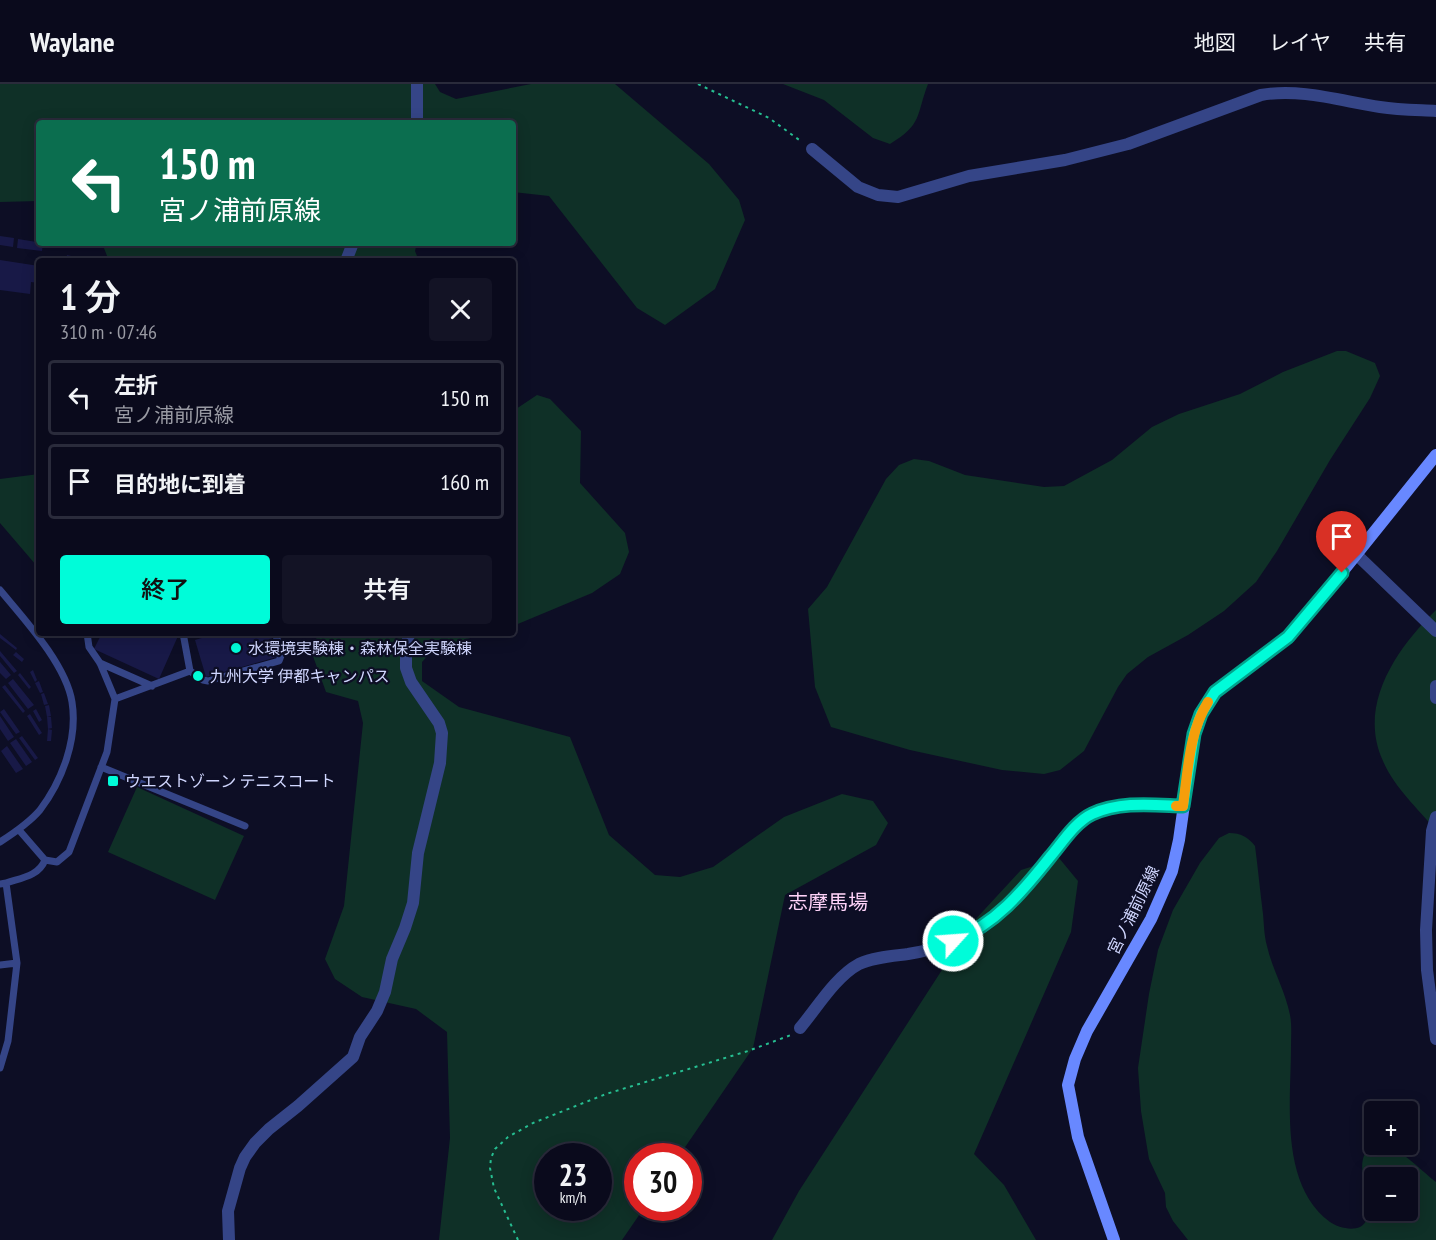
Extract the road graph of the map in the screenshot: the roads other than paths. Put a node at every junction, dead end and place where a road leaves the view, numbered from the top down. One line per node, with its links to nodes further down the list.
1 (417, 84): 3 (street)
2 (1436, 111): 4 (street)
3 (417, 120)
4 (812, 149)
5 (1436, 455): 6 (main road, 宮ノ浦前原線)
6 (1357, 555): 8 (street); 22 (main road, 宮ノ浦前原線)
7 (0, 590): 9 (lane)
8 (1434, 626)
9 (36, 633)
10 (38, 636): 25 (lane)
11 (87, 636): 15 (lane)
12 (185, 636): 16 (lane)
13 (276, 636): 16 (lane)
14 (409, 636): 34 (street)
15 (100, 663): 17 (lane); 20 (lane)
16 (190, 671): 17 (lane)
17 (152, 686): 20 (lane)
18 (1436, 686): 19 (street)
19 (1436, 698)
20 (114, 699): 21 (lane)
21 (102, 767): 24 (lane); 27 (lane)
22 (1183, 806): 31 (street); 35 (main road, 宮ノ浦前原線)
23 (1436, 817): 32 (street)
24 (245, 826)
25 (19, 830): 26 (lane); 27 (lane)
26 (0, 842)
27 (45, 860): 28 (lane)
28 (3, 884): 29 (lane)
29 (17, 963): 30 (lane); 33 (lane)
30 (0, 965)
31 (800, 1028)
32 (1436, 1039)
33 (0, 1068)
34 (229, 1240)
35 (1114, 1240)

